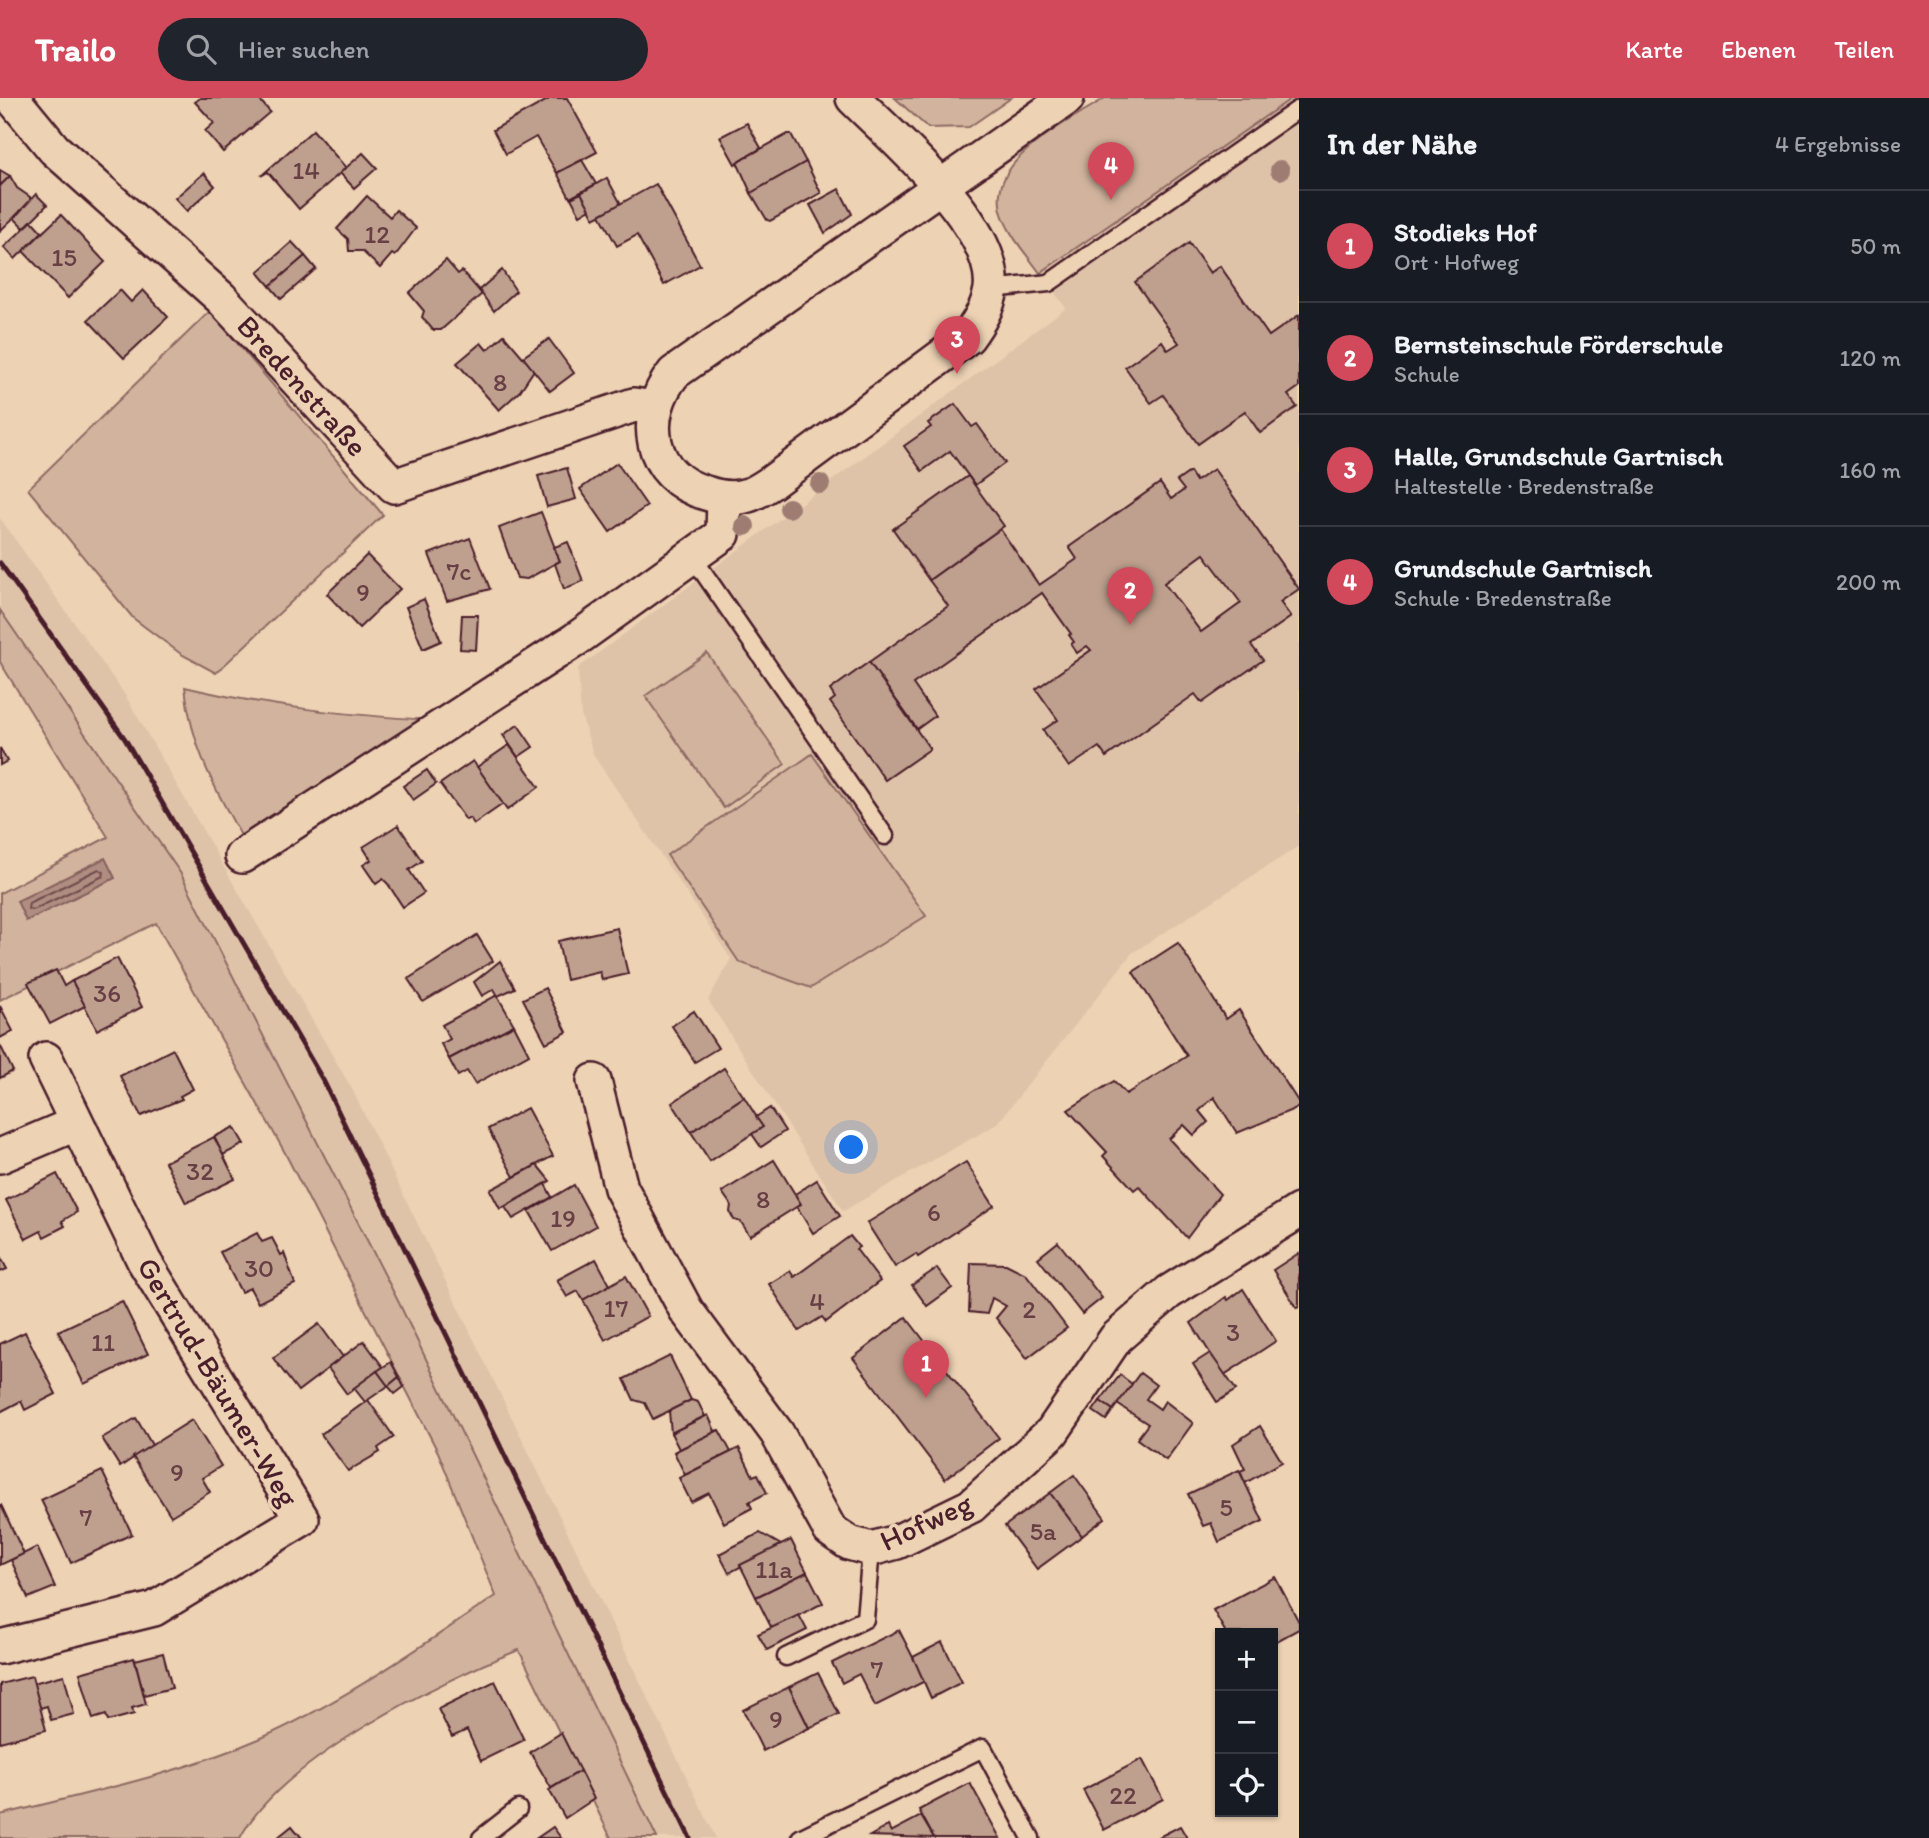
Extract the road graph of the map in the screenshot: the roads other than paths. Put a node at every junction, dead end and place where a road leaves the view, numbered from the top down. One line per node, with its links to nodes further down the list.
1 (12, 98): 7 (street, Bredenstraße)
2 (853, 98): 5 (street)
3 (1067, 98): 5 (street)
4 (1297, 110): 6 (lane)
5 (941, 186): 6 (street); 7 (street)
6 (991, 289): 8 (street)
7 (654, 408): 8 (street)
8 (724, 499): 9 (street)
9 (692, 556): 10 (lane); 11 (street)
10 (885, 836)
11 (242, 856)
12 (46, 1059): 14 (street, Gertrud-Bäumer-Weg)
13 (594, 1081): 17 (street, Hofweg)
14 (75, 1124): 15 (street); 18 (street, Gertrud-Bäumer-Weg)
15 (0, 1156)
16 (1299, 1211): 17 (street, Hofweg)
17 (872, 1549): 19 (lane)
18 (0, 1647)
19 (786, 1657)
20 (518, 1809): 21 (lane)
21 (481, 1838)
22 (800, 1838): 23 (lane)
23 (1031, 1838)

